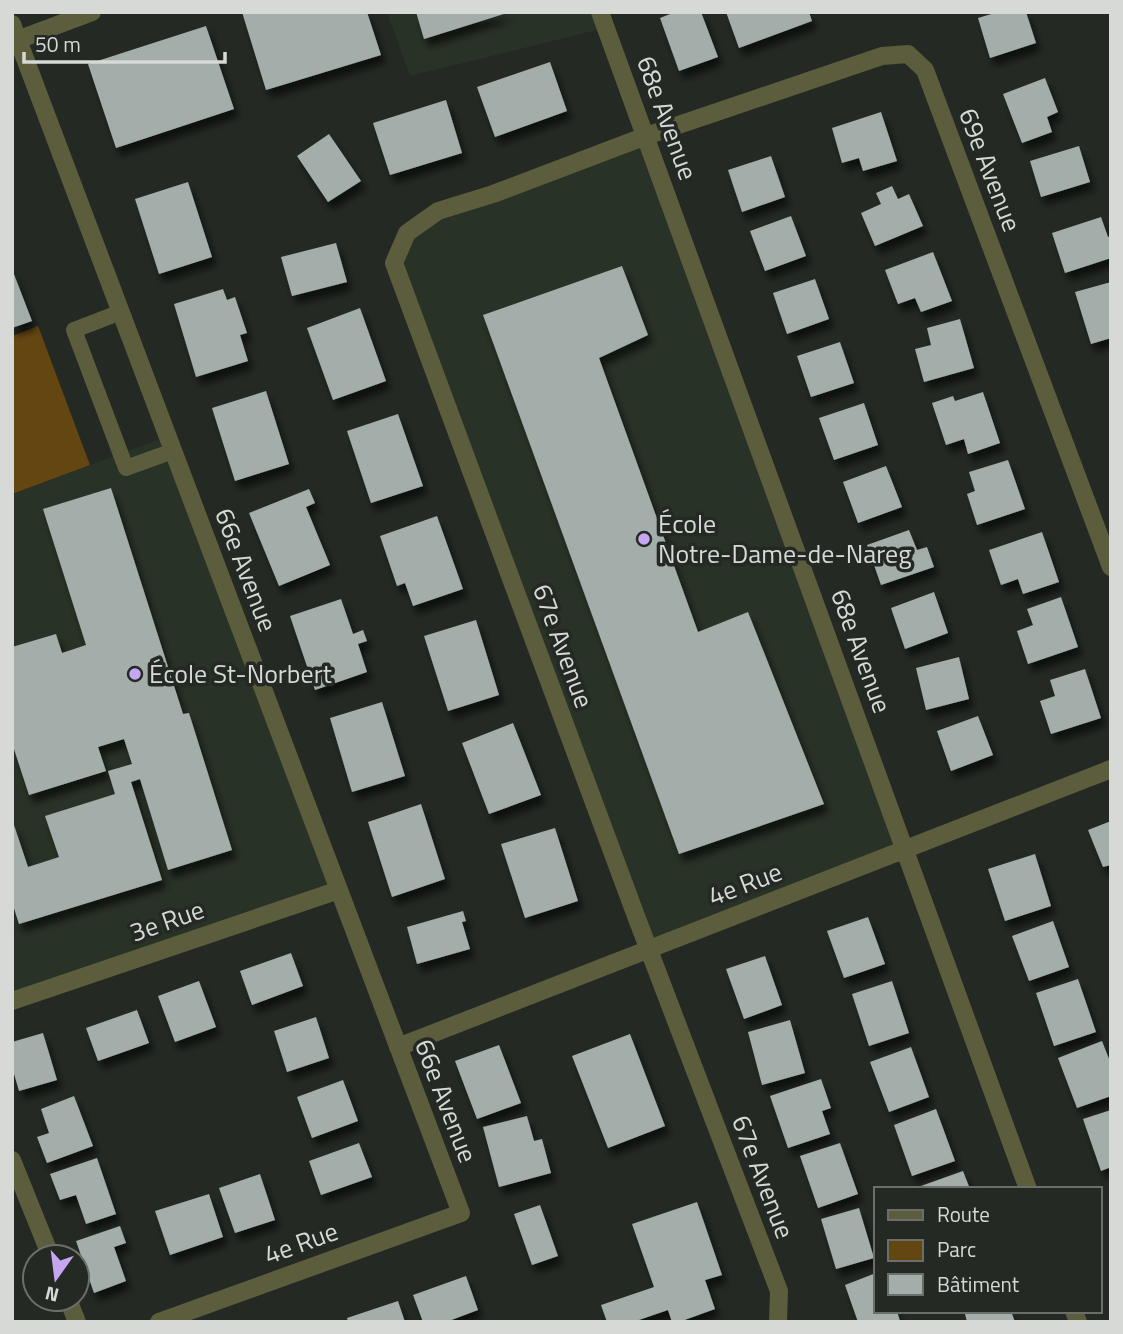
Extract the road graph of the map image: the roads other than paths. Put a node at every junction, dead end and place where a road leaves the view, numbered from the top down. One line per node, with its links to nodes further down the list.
1 (92, 12): 3 (street)
2 (600, 12): 4 (street, 68e Avenue)
3 (14, 36): 5 (street, 66e Avenue)
4 (646, 136): 7 (street, 69e Avenue); 9 (street, 68e Avenue); 11 (street, 67e Avenue)
5 (121, 312): 6 (street, 66e Avenue); 6 (lane)
6 (173, 451): 10 (street, 66e Avenue)
7 (1111, 567)
8 (1111, 769): 9 (street, 4e Rue)
9 (905, 850): 11 (street, 4e Rue); 15 (street, 68e Avenue)
10 (339, 890): 12 (street, 3e Rue); 13 (street, 66e Avenue)
11 (648, 949): 13 (street, 4e Rue); 19 (street, 67e Avenue)
12 (12, 1001)
13 (398, 1047): 16 (street, 66e Avenue)
14 (12, 1160): 17 (street)
15 (1027, 1187)
16 (461, 1213): 18 (street, 4e Rue)
17 (45, 1243)
18 (159, 1322)
19 (778, 1322)

